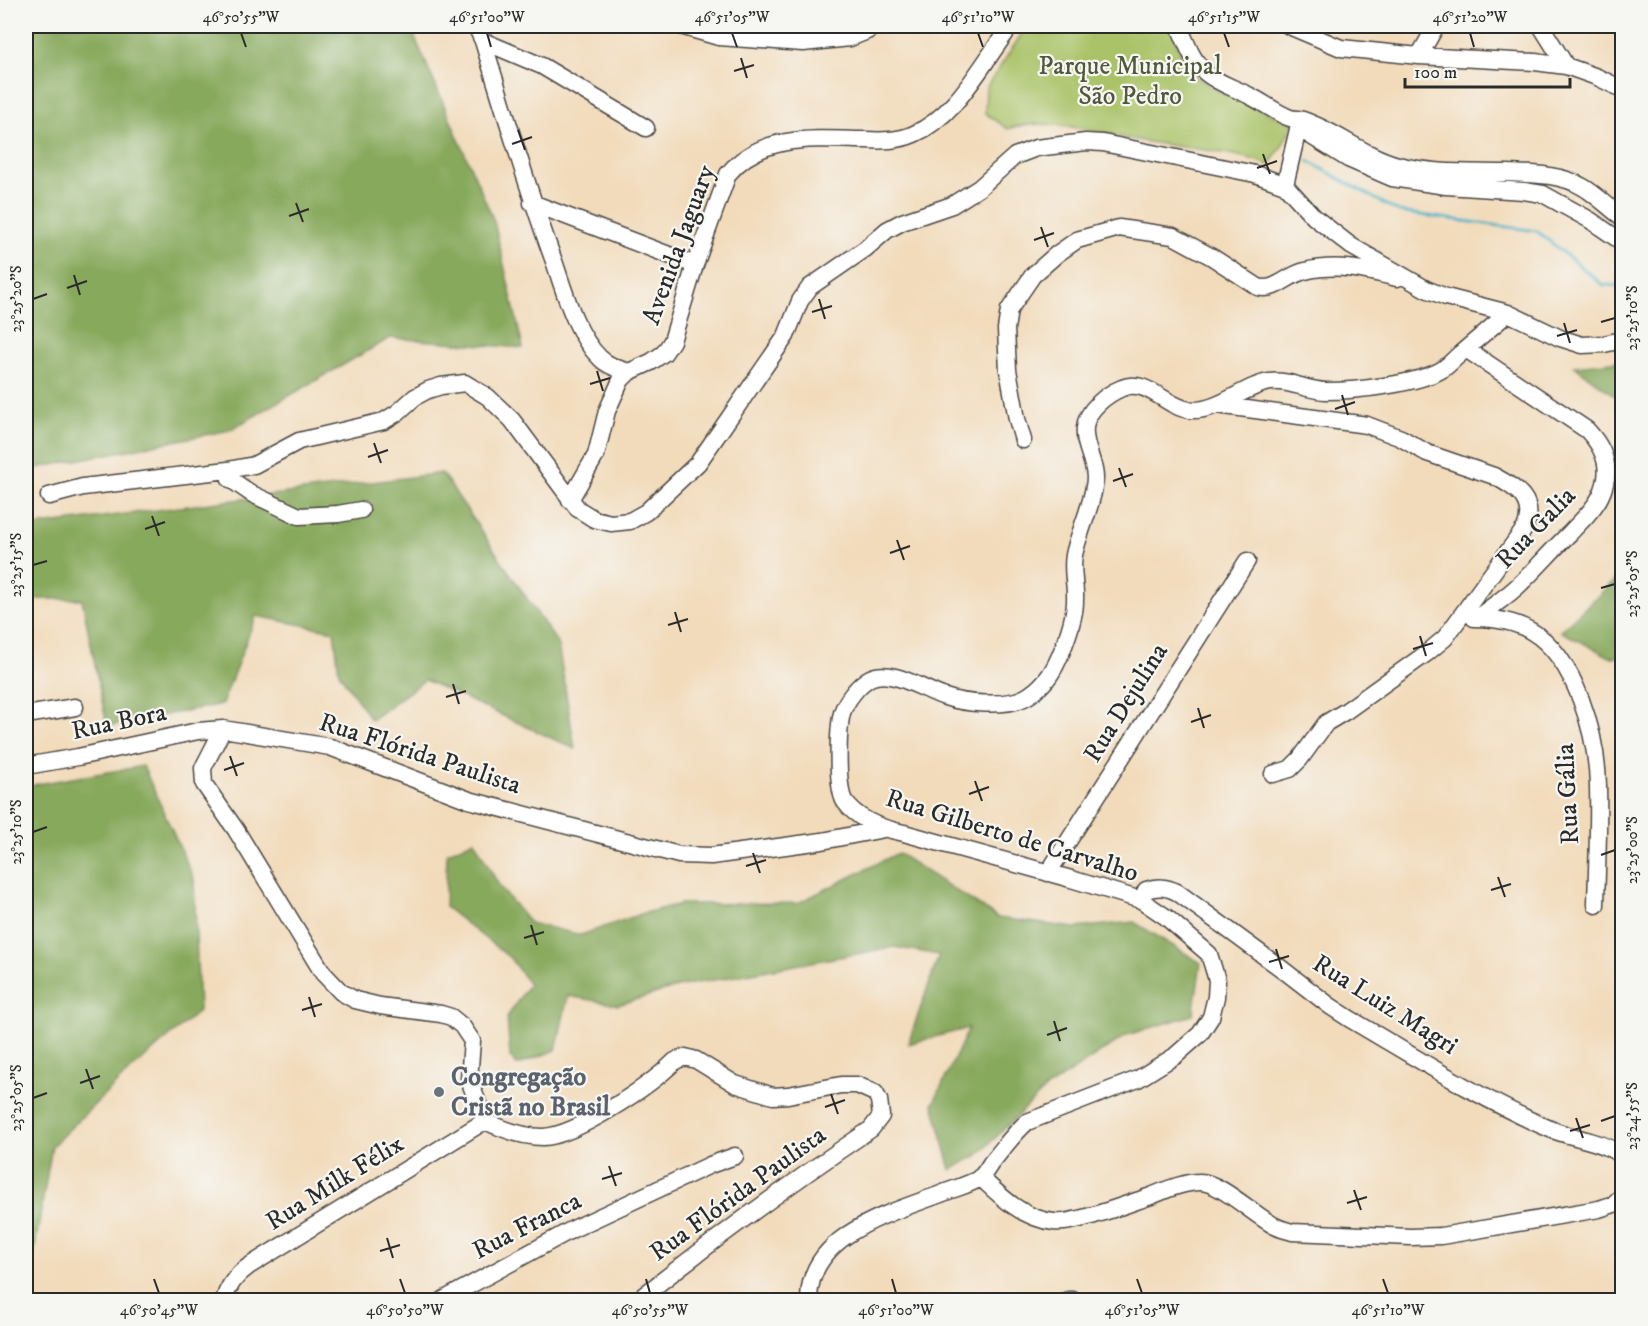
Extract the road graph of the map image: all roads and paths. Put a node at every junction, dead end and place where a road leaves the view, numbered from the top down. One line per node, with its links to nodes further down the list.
1 (476, 26): 10 (street)
2 (681, 26): 9 (street)
3 (875, 26): 9 (street)
4 (1011, 26): 22 (street, Avenida Jaguary)
5 (1289, 26): 11 (street)
6 (1436, 26): 11 (street)
7 (1541, 26): 12 (street)
8 (1183, 30): 14 (street)
9 (753, 32)
10 (483, 41): 15 (street); 19 (street)
11 (1419, 57): 12 (street)
12 (1566, 66): 13 (street)
13 (1623, 89)
14 (1297, 122): 16 (street); 17 (street); 18 (street)
15 (646, 128)
16 (1522, 174): 18 (street); 20 (street)
17 (1285, 185): 23 (street); 32 (street)
18 (1517, 190): 21 (street)
19 (532, 203): 22 (street); 27 (street)
20 (1623, 217)
21 (1623, 242)
22 (695, 265): 27 (street, Avenida Jaguary)
23 (1412, 282): 24 (street); 29 (street)
24 (1508, 313): 25 (street); 26 (street, Rua Gilberto de Carvalho)
25 (1623, 340)
26 (1466, 349): 28 (street, Rua Gilberto de Carvalho); 36 (street, Rua Galia)
27 (629, 372): 32 (street)
28 (1216, 405): 35 (street); 42 (street, Rua Gilberto de Carvalho)
29 (1023, 440)
30 (228, 470): 31 (street); 32 (street); 33 (street)
31 (49, 496)
32 (570, 500)
33 (361, 510)
34 (1247, 561): 43 (street, Rua Dejulina)
35 (1458, 618): 36 (street, Rua Gália); 41 (street)
36 (1477, 618): 45 (street, Rua Gália)
37 (75, 707): 38 (street)
38 (26, 715)
39 (223, 729): 40 (street, Rua Bora); 42 (street, Rua Flórida Paulista); 46 (street)
40 (26, 766)
41 (1273, 774)
42 (884, 829): 43 (street, Rua Gilberto de Carvalho)
43 (1048, 873): 44 (street, Rua Gilberto de Carvalho)
44 (1141, 900): 48 (street, Rua Luiz Magri); 51 (street, Rua Gilberto de Carvalho)
45 (1596, 905)
46 (485, 1121): 53 (street, Rua Milk Félix); 55 (street, Rua Flórida Paulista)
47 (1623, 1138): 48 (street)
48 (1601, 1144): 50 (street)
49 (735, 1156): 54 (street, Rua Franca)
50 (1623, 1156)
51 (980, 1177): 52 (street); 56 (street, Rua Gilberto de Carvalho)
52 (1623, 1196)
53 (224, 1300)
54 (443, 1300)
55 (638, 1300)
56 (809, 1300)
57 (1068, 1300): 58 (street)
58 (1073, 1300)

